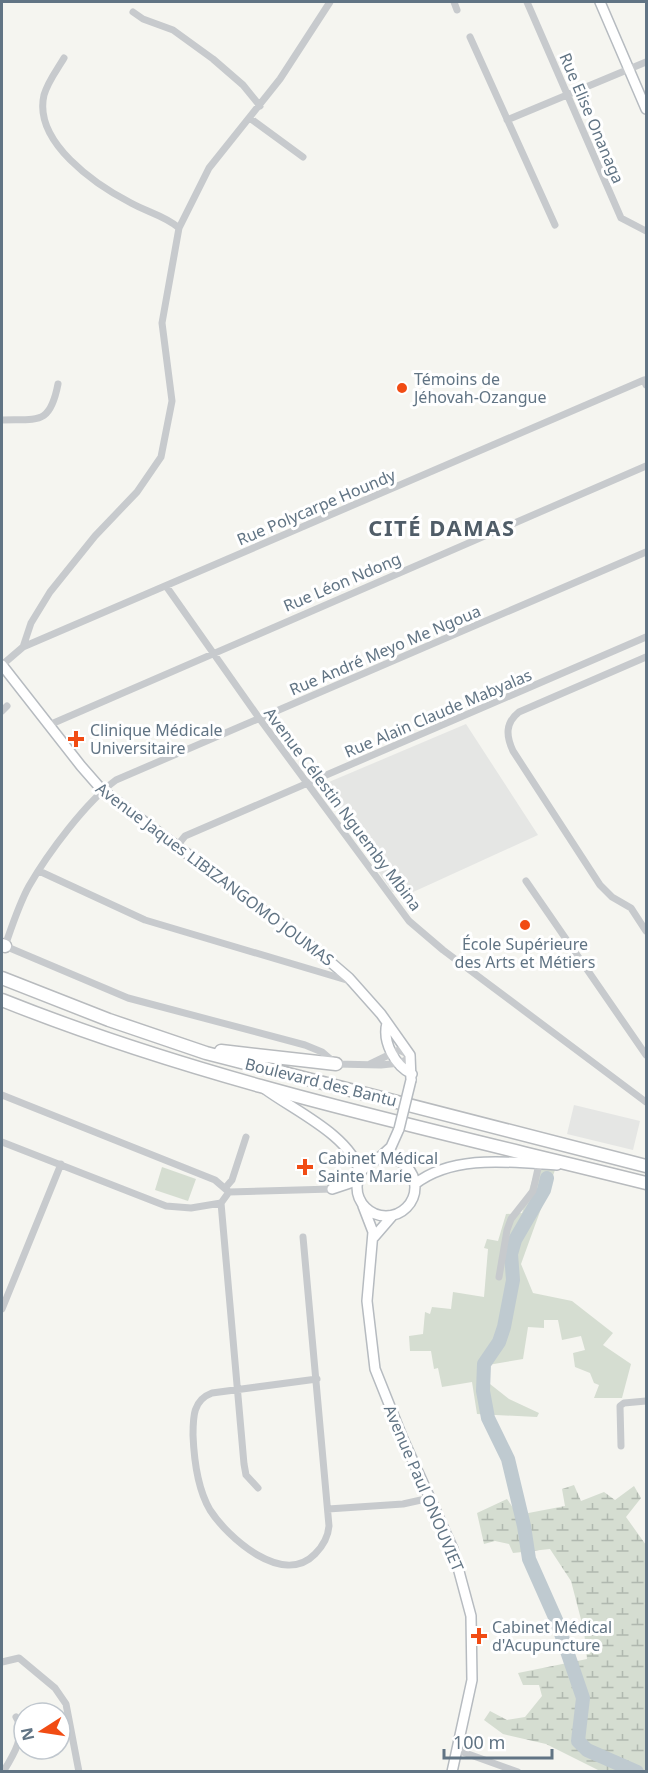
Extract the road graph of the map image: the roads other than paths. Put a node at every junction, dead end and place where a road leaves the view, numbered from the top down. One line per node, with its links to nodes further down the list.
1 (330, 2): 12 (street)
2 (454, 2): 5 (street)
3 (527, 2): 11 (street, Rue Elise Onanaga)
4 (600, 2): 10 (main road)
5 (458, 9)
6 (133, 12): 12 (street)
7 (470, 38): 15 (street)
8 (64, 58): 18 (street)
9 (646, 62): 10 (street)
10 (629, 70): 11 (street); 13 (main road)
11 (569, 96): 15 (street); 19 (street, Rue Elise Onanaga)
12 (260, 106): 14 (street)
13 (646, 109)
14 (251, 119): 16 (street); 18 (street)
15 (507, 120): 17 (street)
16 (303, 157)
17 (555, 225)
18 (179, 228): 27 (street)
19 (646, 231)
20 (645, 383): 25 (street, Rue Polycarpe Houndy)
21 (58, 384): 22 (street)
22 (2, 420)
23 (646, 466): 28 (street, Rue Léon Ndong)
24 (646, 552): 31 (street, Rue André Meyo Me Ngoua)
25 (166, 586): 27 (street, Rue Polycarpe Houndy); 28 (street, Avenue Célestin Nguemby Mbina)
26 (646, 637): 33 (street, Rue Alain Claude Mabyalas)
27 (23, 647): 30 (street, Rue Polycarpe Houndy)
28 (214, 651): 31 (street, Avenue Célestin Nguemby Mbina); 32 (street, Rue Léon Ndong)
29 (646, 657): 38 (street)
30 (2, 665): 32 (main road, Avenue Jaques LIBIZANGOMO JOUMAS)
31 (259, 718): 33 (street, Avenue Célestin Nguemby Mbina); 34 (street, Rue André Meyo Me Ngoua)
32 (49, 725): 34 (main road, Avenue Jaques LIBIZANGOMO JOUMAS)
33 (308, 784): 35 (street, Rue Alain Claude Mabyalas); 56 (street, Avenue Célestin Nguemby Mbina)
34 (102, 790): 35 (main road, Avenue Jaques LIBIZANGOMO JOUMAS); 36 (street)
35 (177, 846): 41 (main road, Avenue Jaques LIBIZANGOMO JOUMAS)
36 (39, 871): 39 (street); 41 (street)
37 (526, 881): 47 (street)
38 (646, 931)
39 (3, 945): 44 (street)
40 (2, 978): 45 (highway, Boulevard des Bantu)
41 (353, 982): 43 (main road, Avenue Jaques LIBIZANGOMO JOUMAS)
42 (2, 1000): 54 (highway, Boulevard des Bantu)
43 (387, 1023): 46 (main road); 48 (main road, Avenue Jaques LIBIZANGOMO JOUMAS)
44 (305, 1045): 49 (street); 51 (street)
45 (206, 1053): 49 (highway); 64 (highway, Boulevard des Bantu)
46 (393, 1053): 48 (street); 50 (main road); 52 (street)
47 (646, 1055)
48 (410, 1056): 50 (street); 53 (main road)
49 (304, 1060): 51 (highway)
50 (397, 1063): 52 (street); 53 (main road)
51 (336, 1064): 52 (street)
52 (370, 1064)
53 (411, 1077): 58 (main road, bridge)
54 (261, 1086): 65 (highway, Boulevard des Bantu); 66 (main road)
55 (2, 1095): 70 (street)
56 (646, 1102)
57 (246, 1137): 70 (street)
58 (396, 1140): 60 (main road); 63 (main road)
59 (2, 1142): 61 (street)
60 (379, 1158): 63 (main road); 66 (main road)
61 (61, 1164): 72 (street); 77 (street)
62 (538, 1164): 65 (main road); 67 (main road); 76 (street)
63 (405, 1165): 67 (main road)
64 (646, 1166)
65 (578, 1167): 68 (highway, Boulevard des Bantu)
66 (359, 1175): 69 (main road); 71 (main road)
67 (415, 1184): 73 (main road)
68 (646, 1184)
69 (333, 1189): 70 (street); 71 (main road)
70 (227, 1190): 72 (street)
71 (361, 1202): 73 (main road); 75 (main road)
72 (221, 1203): 79 (street)
73 (393, 1215): 75 (main road)
74 (303, 1238): 78 (street)
75 (373, 1240): 83 (main road, Avenue Paul ONOUVIET)
76 (499, 1277)
77 (2, 1309)
78 (317, 1379): 79 (street); 84 (street)
79 (238, 1389): 82 (street); 84 (street)
80 (646, 1401): 81 (street)
81 (621, 1446)
82 (258, 1488)
83 (430, 1498): 84 (street); 86 (main road, Avenue Paul ONOUVIET)
84 (328, 1509)
85 (2, 1662): 89 (street)
86 (457, 1750): 90 (main road, Avenue Paul ONOUVIET); 91 (street)
87 (12, 1752): 88 (street)
88 (3, 1772)
89 (79, 1772)
90 (452, 1772)
91 (518, 1772)

